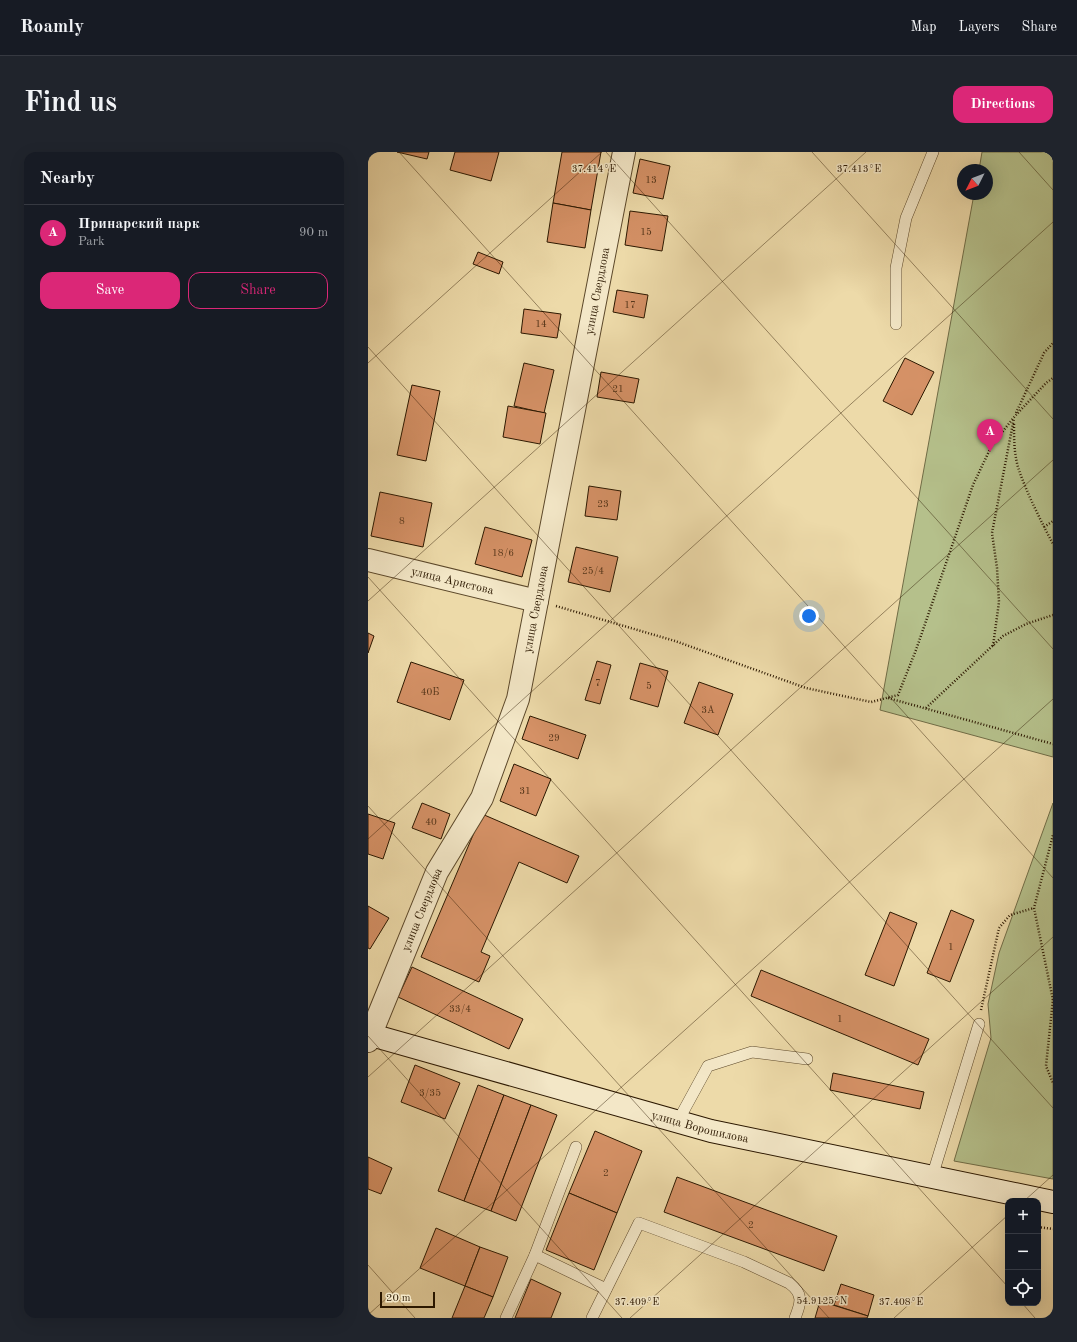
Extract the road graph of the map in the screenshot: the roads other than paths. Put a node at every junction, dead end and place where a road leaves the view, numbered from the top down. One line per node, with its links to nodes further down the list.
1 (624, 152): 5 (street, улица Свердлова)
2 (934, 152): 3 (lane)
3 (896, 324)
4 (368, 560): 5 (street, улица Аристова)
5 (537, 601): 7 (street, улица Свердлова)
6 (979, 1024): 11 (lane)
7 (369, 1037): 9 (street, улица Ворошилова)
8 (807, 1059): 9 (lane)
9 (678, 1121): 11 (street, улица Ворошилова)
10 (576, 1147): 13 (lane)
11 (932, 1177): 12 (street, улица Ворошилова)
12 (1045, 1201)
13 (535, 1255): 14 (lane); 15 (lane)
14 (606, 1289): 16 (lane); 17 (lane)
15 (506, 1318)
16 (592, 1318)
17 (795, 1318)

